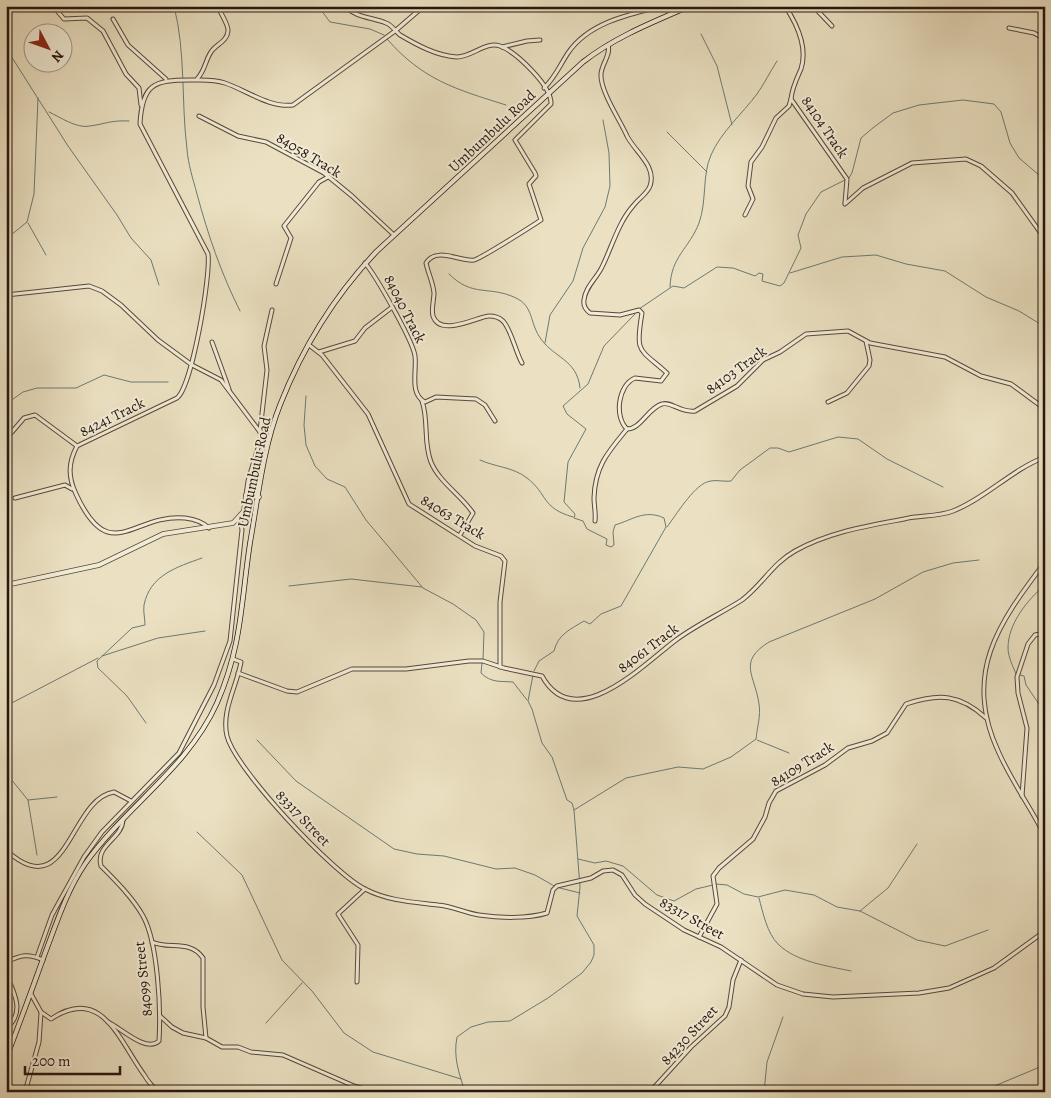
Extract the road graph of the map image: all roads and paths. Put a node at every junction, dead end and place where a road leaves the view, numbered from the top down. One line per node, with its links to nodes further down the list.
1 (53, 6): 22 (street, 84241 Track)
2 (218, 6): 18 (street)
3 (344, 6): 12 (street)
4 (424, 6): 12 (street)
5 (664, 6): 19 (street)
6 (690, 6): 15 (main road, Umbumbulu Road)
7 (785, 6): 21 (street, 84104 Track)
8 (813, 6): 10 (street)
9 (113, 19): 17 (street)
10 (832, 26)
11 (1009, 28): 13 (street)
12 (395, 31): 16 (street); 18 (street)
13 (1045, 38)
14 (540, 40): 16 (street)
15 (608, 45): 20 (main road, Umbumbulu Road); 44 (street)
16 (502, 47): 19 (street)
17 (167, 80): 18 (street); 22 (street)
18 (196, 80)
19 (544, 88): 20 (street)
20 (549, 94): 26 (main road, Umbumbulu Road); 37 (street)
21 (791, 98): 25 (street); 27 (street, 84104 Track)
22 (141, 109): 38 (street, 84241 Track)
23 (199, 116): 24 (street, 84058 Track)
24 (328, 177): 26 (street, 84058 Track); 29 (street)
25 (746, 215)
26 (394, 235): 28 (main road, Umbumbulu Road)
27 (1045, 239)
28 (365, 264): 31 (street, 84040 Track); 35 (main road, Umbumbulu Road)
29 (276, 284)
30 (6, 295): 38 (street)
31 (391, 308): 36 (street); 40 (street, 84040 Track)
32 (272, 310): 45 (street)
33 (865, 340): 41 (street); 42 (street, 84103 Track); 44 (street, 84103 Track)
34 (212, 342): 39 (street)
35 (309, 345): 36 (street, 84063 Track); 51 (main road, Umbumbulu Road)
36 (319, 352): 56 (street, 84063 Track)
37 (522, 363)
38 (192, 365): 39 (street); 47 (street, 84241 Track)
39 (230, 392): 45 (street)
40 (422, 401): 43 (street); 56 (street, 84040 Track)
41 (828, 402)
42 (1045, 409)
43 (496, 421)
44 (627, 429): 54 (street)
45 (260, 432): 50 (street)
46 (6, 439): 47 (street)
47 (77, 446): 49 (street, 84241 Track)
48 (1045, 457): 62 (street, 84061 Track)
49 (74, 491): 52 (street); 55 (street, 84241 Track)
50 (246, 495): 51 (main road); 53 (main road)
51 (259, 497): 60 (main road, Umbumbulu Road)
52 (15, 498)
53 (240, 518): 55 (main road); 61 (street)
54 (595, 521)
55 (210, 528): 58 (main road)
56 (460, 535): 62 (street, 84063 Track)
57 (1045, 562): 64 (street)
58 (6, 585)
59 (1045, 633): 67 (street)
60 (232, 661): 61 (street); 63 (street); 66 (main road, Umbumbulu Road)
61 (224, 662): 65 (street)
62 (500, 667): 63 (street, 84061 Track)
63 (238, 673): 72 (street, 83317 Street)
64 (986, 718): 67 (street); 74 (street, 84109 Track)
65 (179, 753): 66 (street); 68 (street)
66 (183, 757): 69 (main road, Umbumbulu Road)
67 (1022, 796): 70 (street)
68 (131, 801): 71 (street); 76 (street)
69 (124, 820): 75 (street, 84099 Street); 77 (main road, Umbumbulu Road)
70 (1045, 836)
71 (6, 850)
72 (365, 889): 74 (street, 83317 Street); 81 (street)
73 (1045, 931): 78 (street, 83317 Street)
74 (699, 937): 78 (street, 83317 Street)
75 (151, 942): 84 (street, 84099 Street); 87 (street)
76 (37, 957): 77 (street); 79 (street)
77 (43, 960): 82 (main road, Umbumbulu Road)
78 (741, 960): 92 (street, 84230 Street)
79 (6, 962)
80 (6, 974): 86 (street)
81 (357, 982)
82 (31, 994): 83 (street); 88 (main road, Umbumbulu Road)
83 (41, 1012): 85 (street); 89 (street)
84 (159, 1015): 85 (street, 84099 Street); 87 (street)
85 (108, 1022): 90 (street)
86 (6, 1028)
87 (206, 1038): 91 (street)
88 (6, 1058)
89 (25, 1092)
90 (157, 1092)
91 (375, 1092)
92 (650, 1092)

